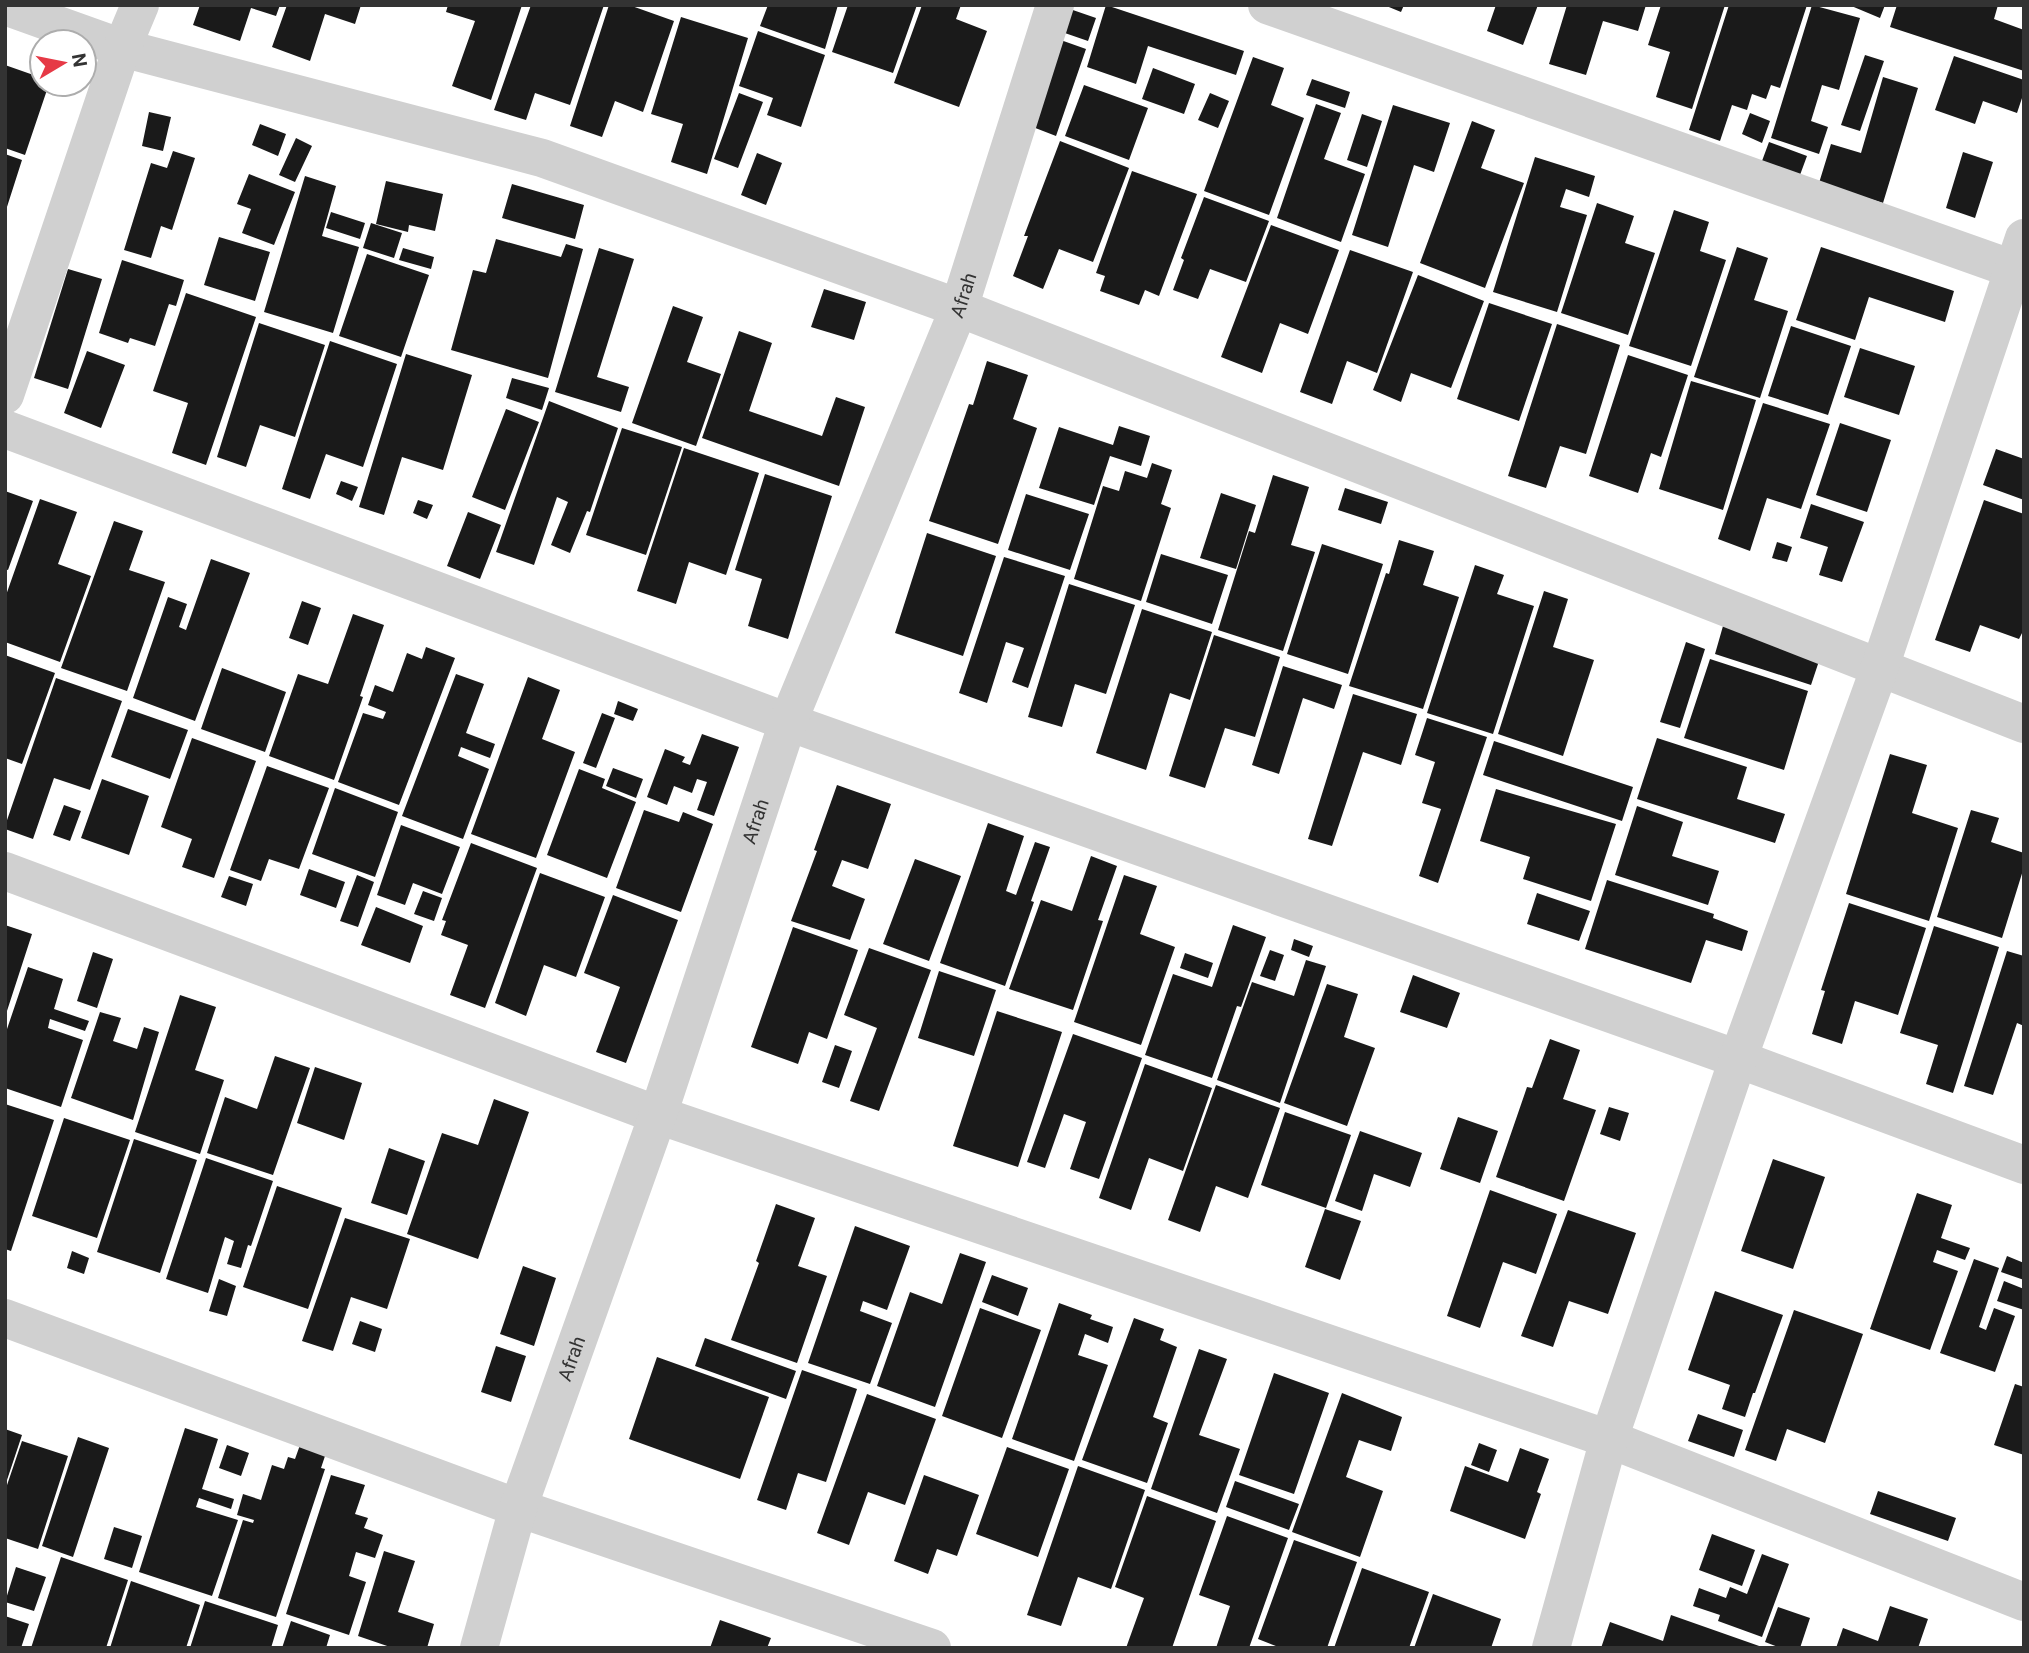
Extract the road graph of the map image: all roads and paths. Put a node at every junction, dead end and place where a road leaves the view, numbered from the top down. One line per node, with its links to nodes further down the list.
1 (140, 5): 5 (street)
2 (1055, 5): 7 (street, Afrah)
3 (1267, 5): 6 (street)
4 (5, 6): 5 (street)
5 (122, 48): 7 (street); 8 (street)
6 (2020, 260): 10 (street)
7 (959, 308): 10 (street); 11 (street, Afrah)
8 (5, 395)
9 (5, 429): 11 (street)
10 (1880, 667): 12 (street); 14 (street)
11 (788, 722): 14 (street); 15 (street, Afrah)
12 (2024, 724)
13 (5, 872): 15 (street)
14 (1738, 1059): 16 (street); 18 (street)
15 (658, 1115): 18 (street); 19 (street, Afrah)
16 (2024, 1165)
17 (5, 1318): 19 (street)
18 (1609, 1438): 20 (street); 23 (street)
19 (517, 1508): 21 (street, Afrah); 22 (street)
20 (2024, 1602)
21 (479, 1648)
22 (932, 1648)
23 (1551, 1648)

